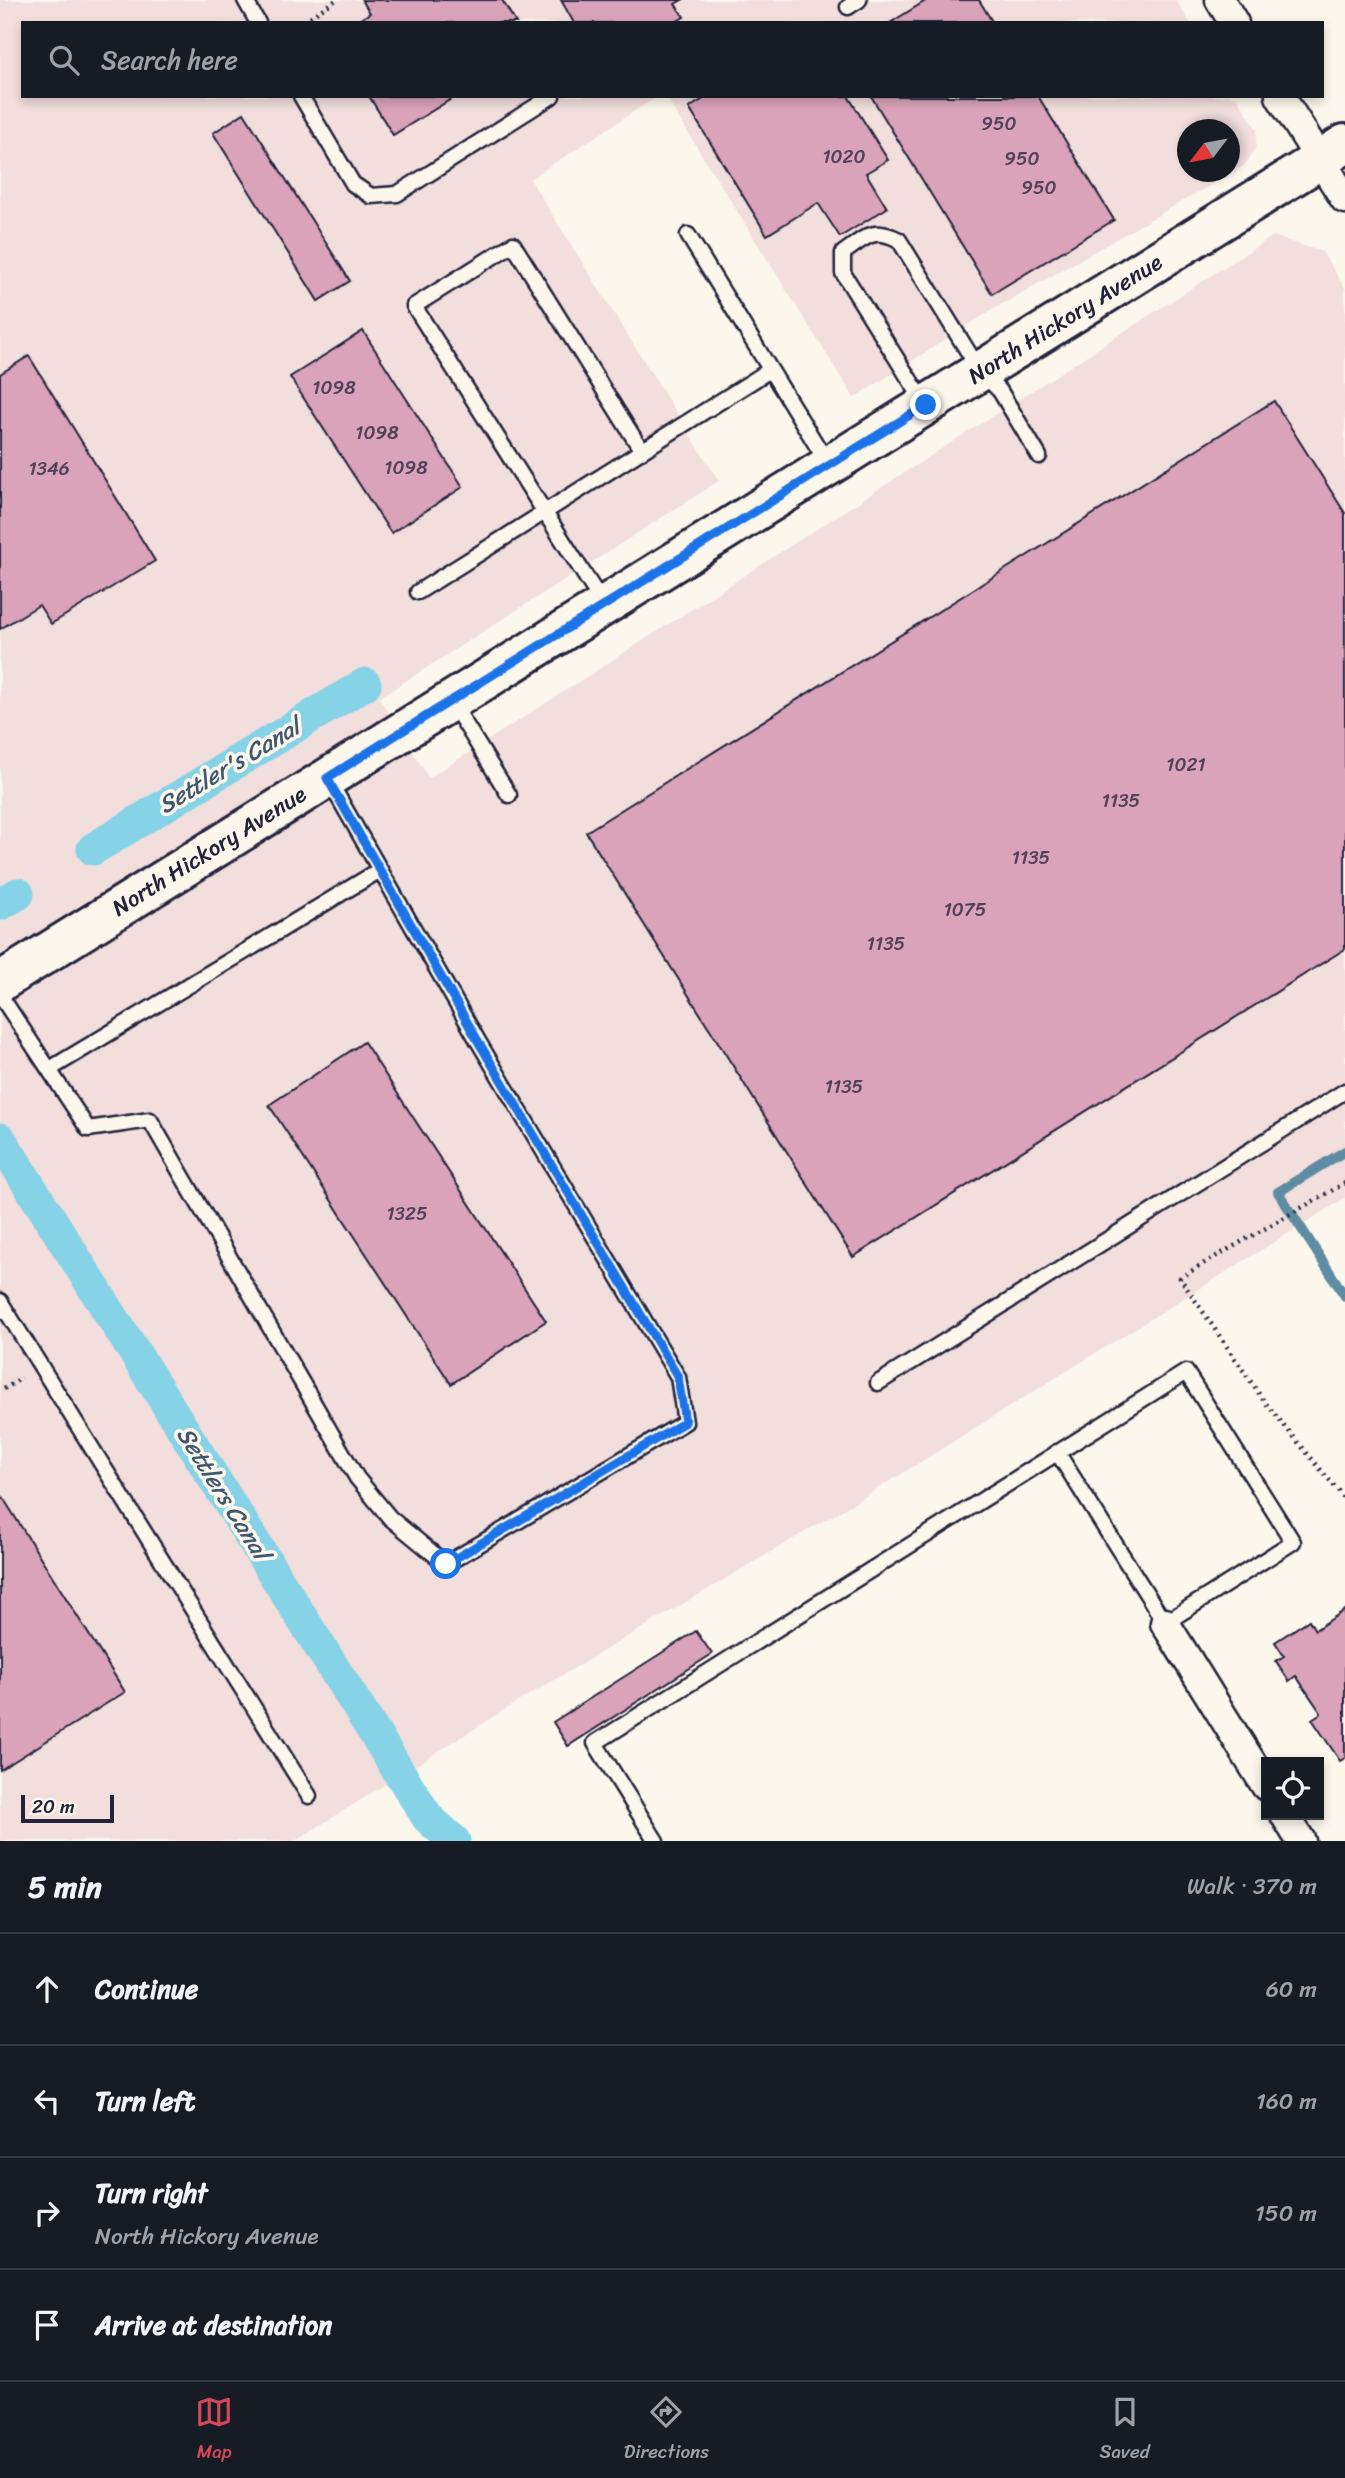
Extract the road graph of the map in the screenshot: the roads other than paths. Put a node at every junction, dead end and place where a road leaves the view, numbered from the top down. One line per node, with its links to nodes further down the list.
1 (245, 0): 3 (lane)
2 (1220, 0): 4 (street)
3 (257, 21)
4 (1233, 21)
5 (302, 98): 6 (lane)
6 (549, 98)
7 (1282, 98): 8 (street)
8 (1333, 152): 9 (street); 12 (street, North Hickory Avenue)
9 (1345, 199)
10 (688, 235): 11 (lane)
11 (770, 370): 14 (lane); 16 (lane)
12 (980, 371): 13 (street, North Hickory Avenue); 13 (lane); 15 (lane)
13 (926, 405): 16 (street, North Hickory Avenue)
14 (642, 450): 17 (lane); 17 (lane)
15 (1039, 456)
16 (829, 465): 19 (street, North Hickory Avenue)
17 (545, 512): 18 (lane); 19 (lane)
18 (418, 592)
19 (604, 606): 20 (street, North Hickory Avenue)
20 (451, 701): 21 (street, North Hickory Avenue); 22 (lane)
21 (327, 778): 23 (lane); 24 (street, North Hickory Avenue)
22 (509, 795)
23 (380, 870): 26 (lane); 26 (lane)
24 (0, 982)
25 (0, 995): 26 (lane)
26 (50, 1069)
27 (1345, 1091): 29 (lane)
28 (0, 1301): 33 (lane)
29 (878, 1383)
30 (1057, 1452): 31 (lane); 31 (lane); 35 (lane)
31 (1165, 1623): 32 (street)
32 (1261, 1778)
33 (309, 1796)
34 (1287, 1820): 36 (street)
35 (656, 1841)
36 (1301, 1841)

